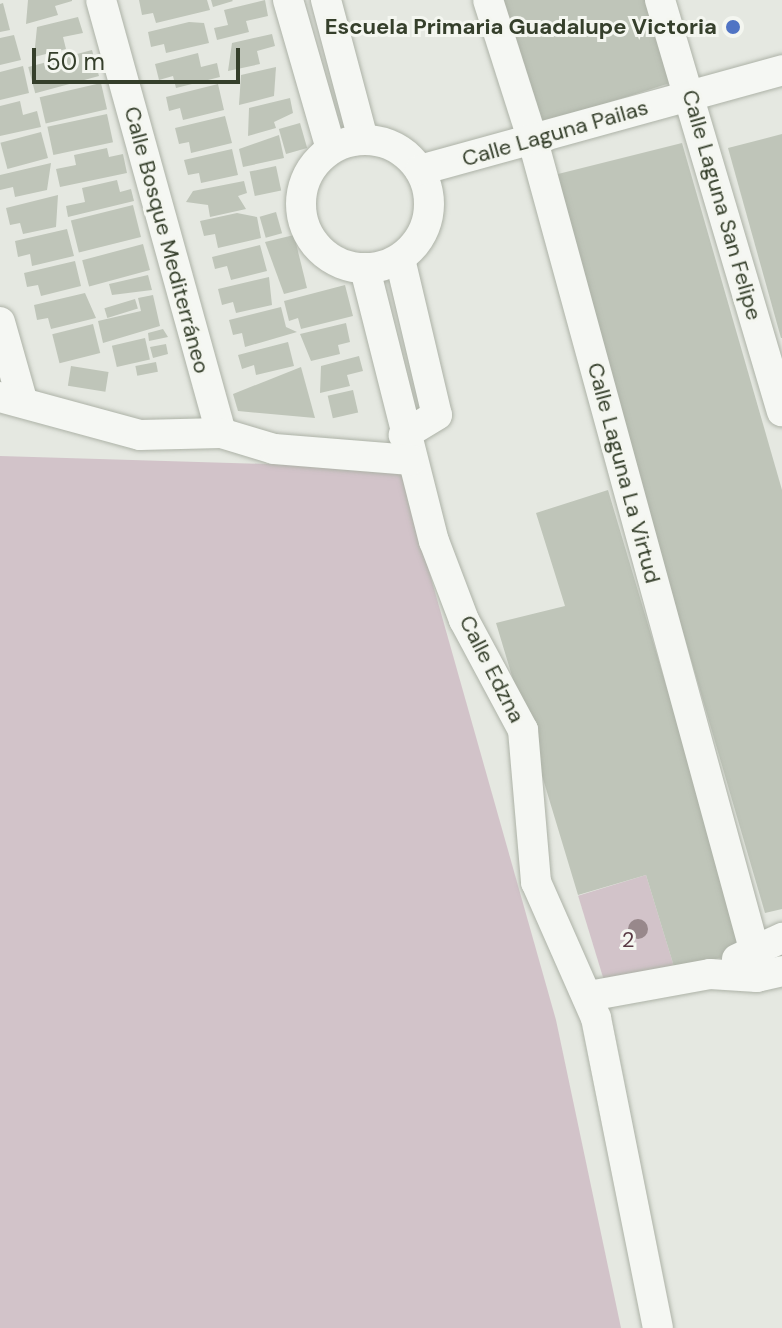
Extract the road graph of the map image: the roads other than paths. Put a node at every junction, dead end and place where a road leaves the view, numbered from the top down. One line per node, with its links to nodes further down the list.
1 (101, 0): 17 (street, Calle Bosque Mediterráneo)
2 (288, 0): 10 (street)
3 (326, 0): 8 (street)
4 (488, 0): 9 (street, Calle Laguna La Virtud)
5 (660, 0): 7 (street, Calle Laguna San Felipe)
6 (782, 70): 7 (street, Calle Laguna Pailas)
7 (689, 94): 9 (street, Calle Laguna Pailas); 16 (street, Calle Laguna San Felipe)
8 (363, 139): 10 (street); 11 (street)
9 (533, 141): 11 (street, Calle Laguna Pailas); 19 (street, Calle Laguna La Virtud)
10 (331, 149): 13 (street)
11 (420, 170): 12 (street)
12 (400, 259): 13 (street); 18 (street)
13 (365, 269): 18 (street, Calle Edzna)
14 (0, 322): 15 (street)
15 (11, 398): 17 (street)
16 (782, 411)
17 (221, 433): 18 (street)
18 (408, 447): 22 (street, Calle Edzna)
19 (768, 943): 21 (street)
20 (782, 971): 21 (street)
21 (710, 974): 22 (street)
22 (589, 996): 23 (street, Calle Edzna)
23 (658, 1328)

